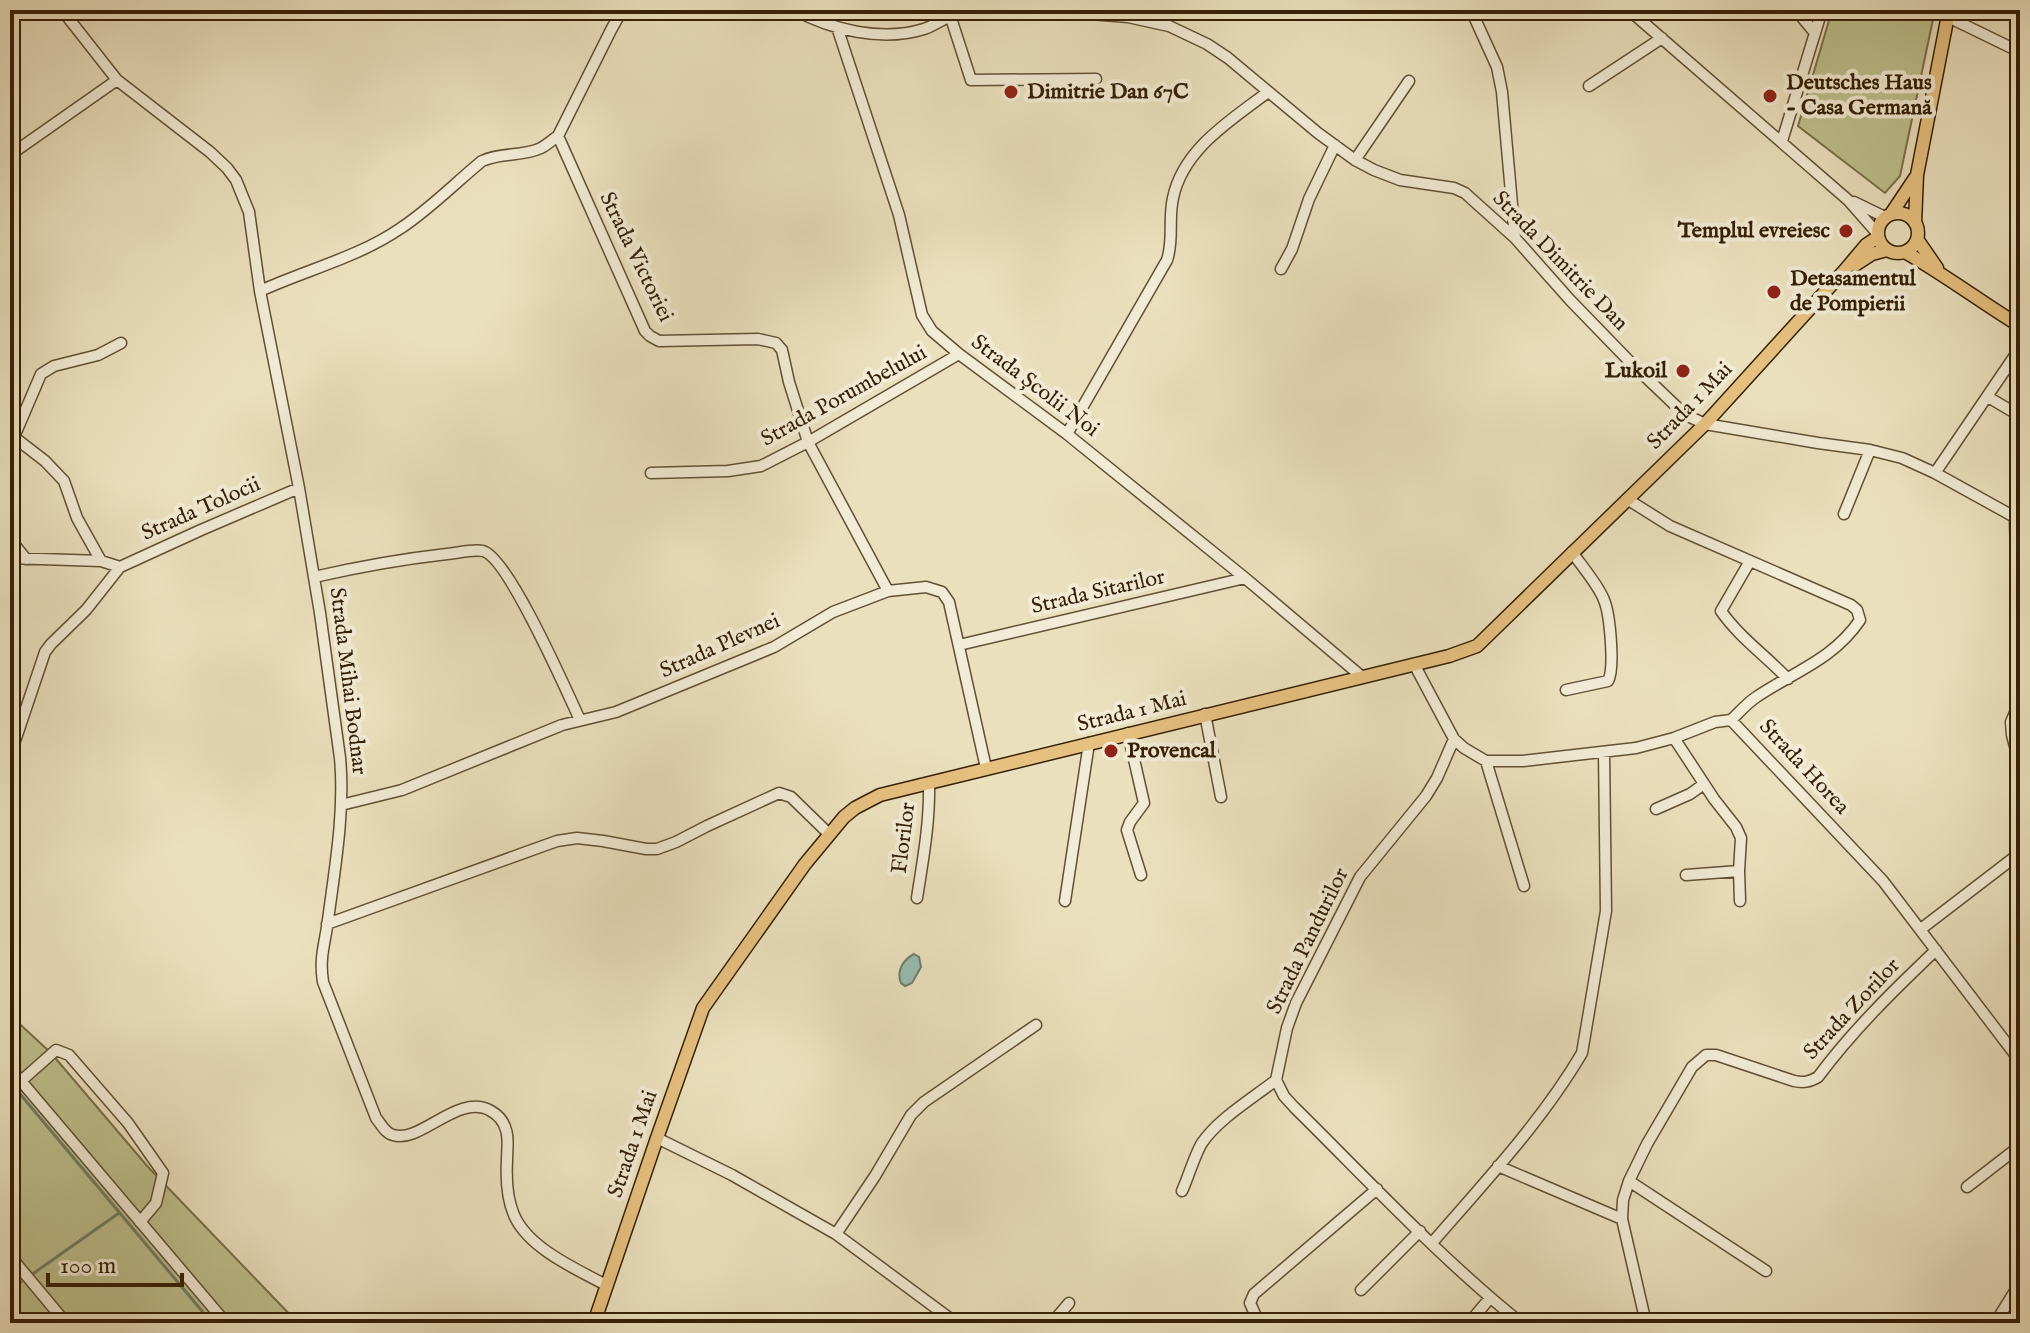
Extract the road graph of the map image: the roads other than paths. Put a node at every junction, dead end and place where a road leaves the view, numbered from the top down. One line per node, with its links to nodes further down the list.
1 (19, 10): 12 (street)
2 (62, 10): 18 (street, Strada Mihai Bodnar)
3 (622, 10): 22 (street)
4 (795, 10): 13 (street, Strada Dimitrie Dan)
5 (1471, 10): 32 (street)
6 (1629, 10): 15 (street)
7 (1796, 10): 14 (street)
8 (1822, 10): 14 (street)
9 (956, 13): 10 (street, Strada Dimitrie Dan); 13 (street, Strada Dimitrie Dan); 17 (street)
10 (1129, 14): 21 (street, Strada Dimitrie Dan)
11 (1949, 14): 16 (street); 27 (main road)
12 (10, 17)
13 (837, 27): 43 (street, Strada Școlii Noi)
14 (1815, 33): 23 (street)
15 (1662, 38): 20 (street); 23 (street)
16 (2020, 52)
17 (1096, 79)
18 (117, 80): 25 (street); 39 (street, Strada Mihai Bodnar)
19 (1409, 81): 26 (street)
20 (1589, 86)
21 (1268, 92): 24 (street, Strada Dimitrie Dan); 47 (street)
22 (558, 136): 39 (street); 49 (street, Strada Victoriei)
23 (1782, 141): 28 (street)
24 (1335, 145): 26 (street, Strada Dimitrie Dan); 36 (street)
25 (10, 155)
26 (1355, 160): 32 (street, Strada Dimitrie Dan)
27 (1917, 175): 29 (main road); 30 (main road)
28 (1848, 200): 29 (street); 31 (street)
29 (1888, 215): 30 (main road); 31 (main road)
30 (1915, 223): 33 (main road)
31 (1878, 235): 34 (main road); 37 (main road, Strada 1 Mai)
32 (1515, 238): 46 (street, Strada Dimitrie Dan)
33 (1917, 239): 35 (main road); 38 (main road)
34 (1887, 250): 35 (main road); 37 (main road, Strada 1 Mai)
35 (1905, 252): 38 (main road)
36 (1281, 269)
37 (1845, 270): 46 (main road, Strada 1 Mai)
38 (1938, 271): 40 (main road)
39 (260, 291): 53 (street, Strada Mihai Bodnar)
40 (2020, 326)
41 (121, 343): 48 (street)
42 (2020, 348): 44 (street)
43 (959, 354): 47 (street, Strada Școlii Noi); 49 (street, Strada Porumbelului)
44 (1988, 397): 45 (street); 52 (street)
45 (2020, 416)
46 (1705, 424): 50 (street); 54 (main road, Strada 1 Mai)
47 (1067, 434): 65 (street, Strada Școlii Noi)
48 (12, 436): 61 (street)
49 (808, 442): 51 (street, Strada Porumbelului); 67 (street, Strada Victoriei)
50 (1870, 450): 52 (street); 55 (street)
51 (651, 473)
52 (1935, 473): 56 (street)
53 (299, 488): 63 (street, Strada Tolocii); 64 (street, Strada Mihai Bodnar)
54 (1627, 499): 58 (main road, Strada 1 Mai); 62 (street)
55 (1844, 514)
56 (2018, 520): 66 (street)
57 (10, 539): 60 (street)
58 (1572, 552): 69 (main road, Strada 1 Mai); 72 (street)
59 (10, 558): 60 (street)
60 (26, 559): 61 (street)
61 (101, 561): 63 (street)
62 (1750, 561): 71 (street); 71 (street)
63 (120, 567): 82 (street, Strada Tolocii)
64 (314, 577): 75 (street); 89 (street, Strada Mihai Bodnar)
65 (1245, 578): 68 (street, Strada Sitarilor); 70 (street, Strada Școlii Noi)
66 (2020, 581)
67 (888, 591): 68 (street, Strada Plevnei); 75 (street, Strada Plevnei)
68 (959, 645): 85 (street, Strada Plevnei)
69 (1414, 664): 70 (main road, Strada 1 Mai); 79 (street)
70 (1361, 676): 74 (main road, Strada 1 Mai)
71 (1788, 679): 76 (street)
72 (1566, 690)
73 (2020, 701): 84 (street)
74 (1205, 714): 77 (main road, Strada 1 Mai); 88 (street)
75 (580, 720): 89 (street, Strada Plevnei)
76 (1731, 720): 78 (street, Strada Horea); 101 (street, Strada Horea)
77 (1128, 733): 80 (main road, Strada 1 Mai); 94 (street)
78 (1674, 738): 81 (street, Strada Horea); 87 (street)
79 (1454, 739): 83 (street); 106 (street, Strada Pandurilor)
80 (1089, 743): 85 (main road, Strada 1 Mai); 98 (street)
81 (1604, 752): 83 (street, Strada Horea); 110 (street)
82 (10, 756)
83 (1486, 761): 96 (street)
84 (2020, 765)
85 (986, 768): 86 (main road, Strada 1 Mai)
86 (929, 783): 91 (main road, Strada 1 Mai); 97 (street, Florilor)
87 (1704, 784): 90 (street); 93 (street)
88 (1221, 797)
89 (341, 805): 100 (street, Strada Mihai Bodnar)
90 (1656, 809)
91 (829, 834): 100 (street); 108 (main road, Strada 1 Mai)
92 (2020, 853): 101 (street)
93 (1739, 871): 95 (street); 99 (street)
94 (1141, 875)
95 (1686, 875)
96 (1524, 886)
97 (917, 898)
98 (1065, 901)
99 (1740, 901)
100 (327, 924): 123 (street, Strada Mihai Bodnar)
101 (1921, 929): 102 (street, Strada Horea)
102 (1936, 950): 104 (street, Strada Horea); 111 (street, Strada Zorilor)
103 (1036, 1025): 118 (street)
104 (2020, 1061)
105 (10, 1068): 107 (street)
106 (1276, 1080): 113 (street); 114 (street)
107 (21, 1081): 116 (street); 116 (street)
108 (657, 1138): 118 (street); 123 (main road, Strada 1 Mai)
109 (2020, 1146): 112 (street)
110 (1498, 1166): 115 (street); 119 (street)
111 (1629, 1181): 115 (street, Strada Zorilor); 121 (street)
112 (1967, 1187)
113 (1377, 1189): 117 (street); 132 (street)
114 (1182, 1191)
115 (1622, 1219): 135 (street, Strada Zorilor)
116 (140, 1222): 128 (street)
117 (1420, 1231): 119 (street); 124 (street)
118 (836, 1234): 130 (street)
119 (1432, 1243): 125 (street)
120 (10, 1256): 127 (street)
121 (1766, 1271)
122 (2020, 1283): 136 (street)
123 (606, 1285): 129 (main road, Strada 1 Mai)
124 (1361, 1290)
125 (1490, 1298): 133 (street); 134 (street)
126 (1069, 1303): 131 (street)
127 (66, 1323)
128 (226, 1323)
129 (594, 1323)
130 (956, 1323)
131 (1052, 1323)
132 (1259, 1323)
133 (1469, 1323)
134 (1521, 1323)
135 (1646, 1323)
136 (1993, 1323)

